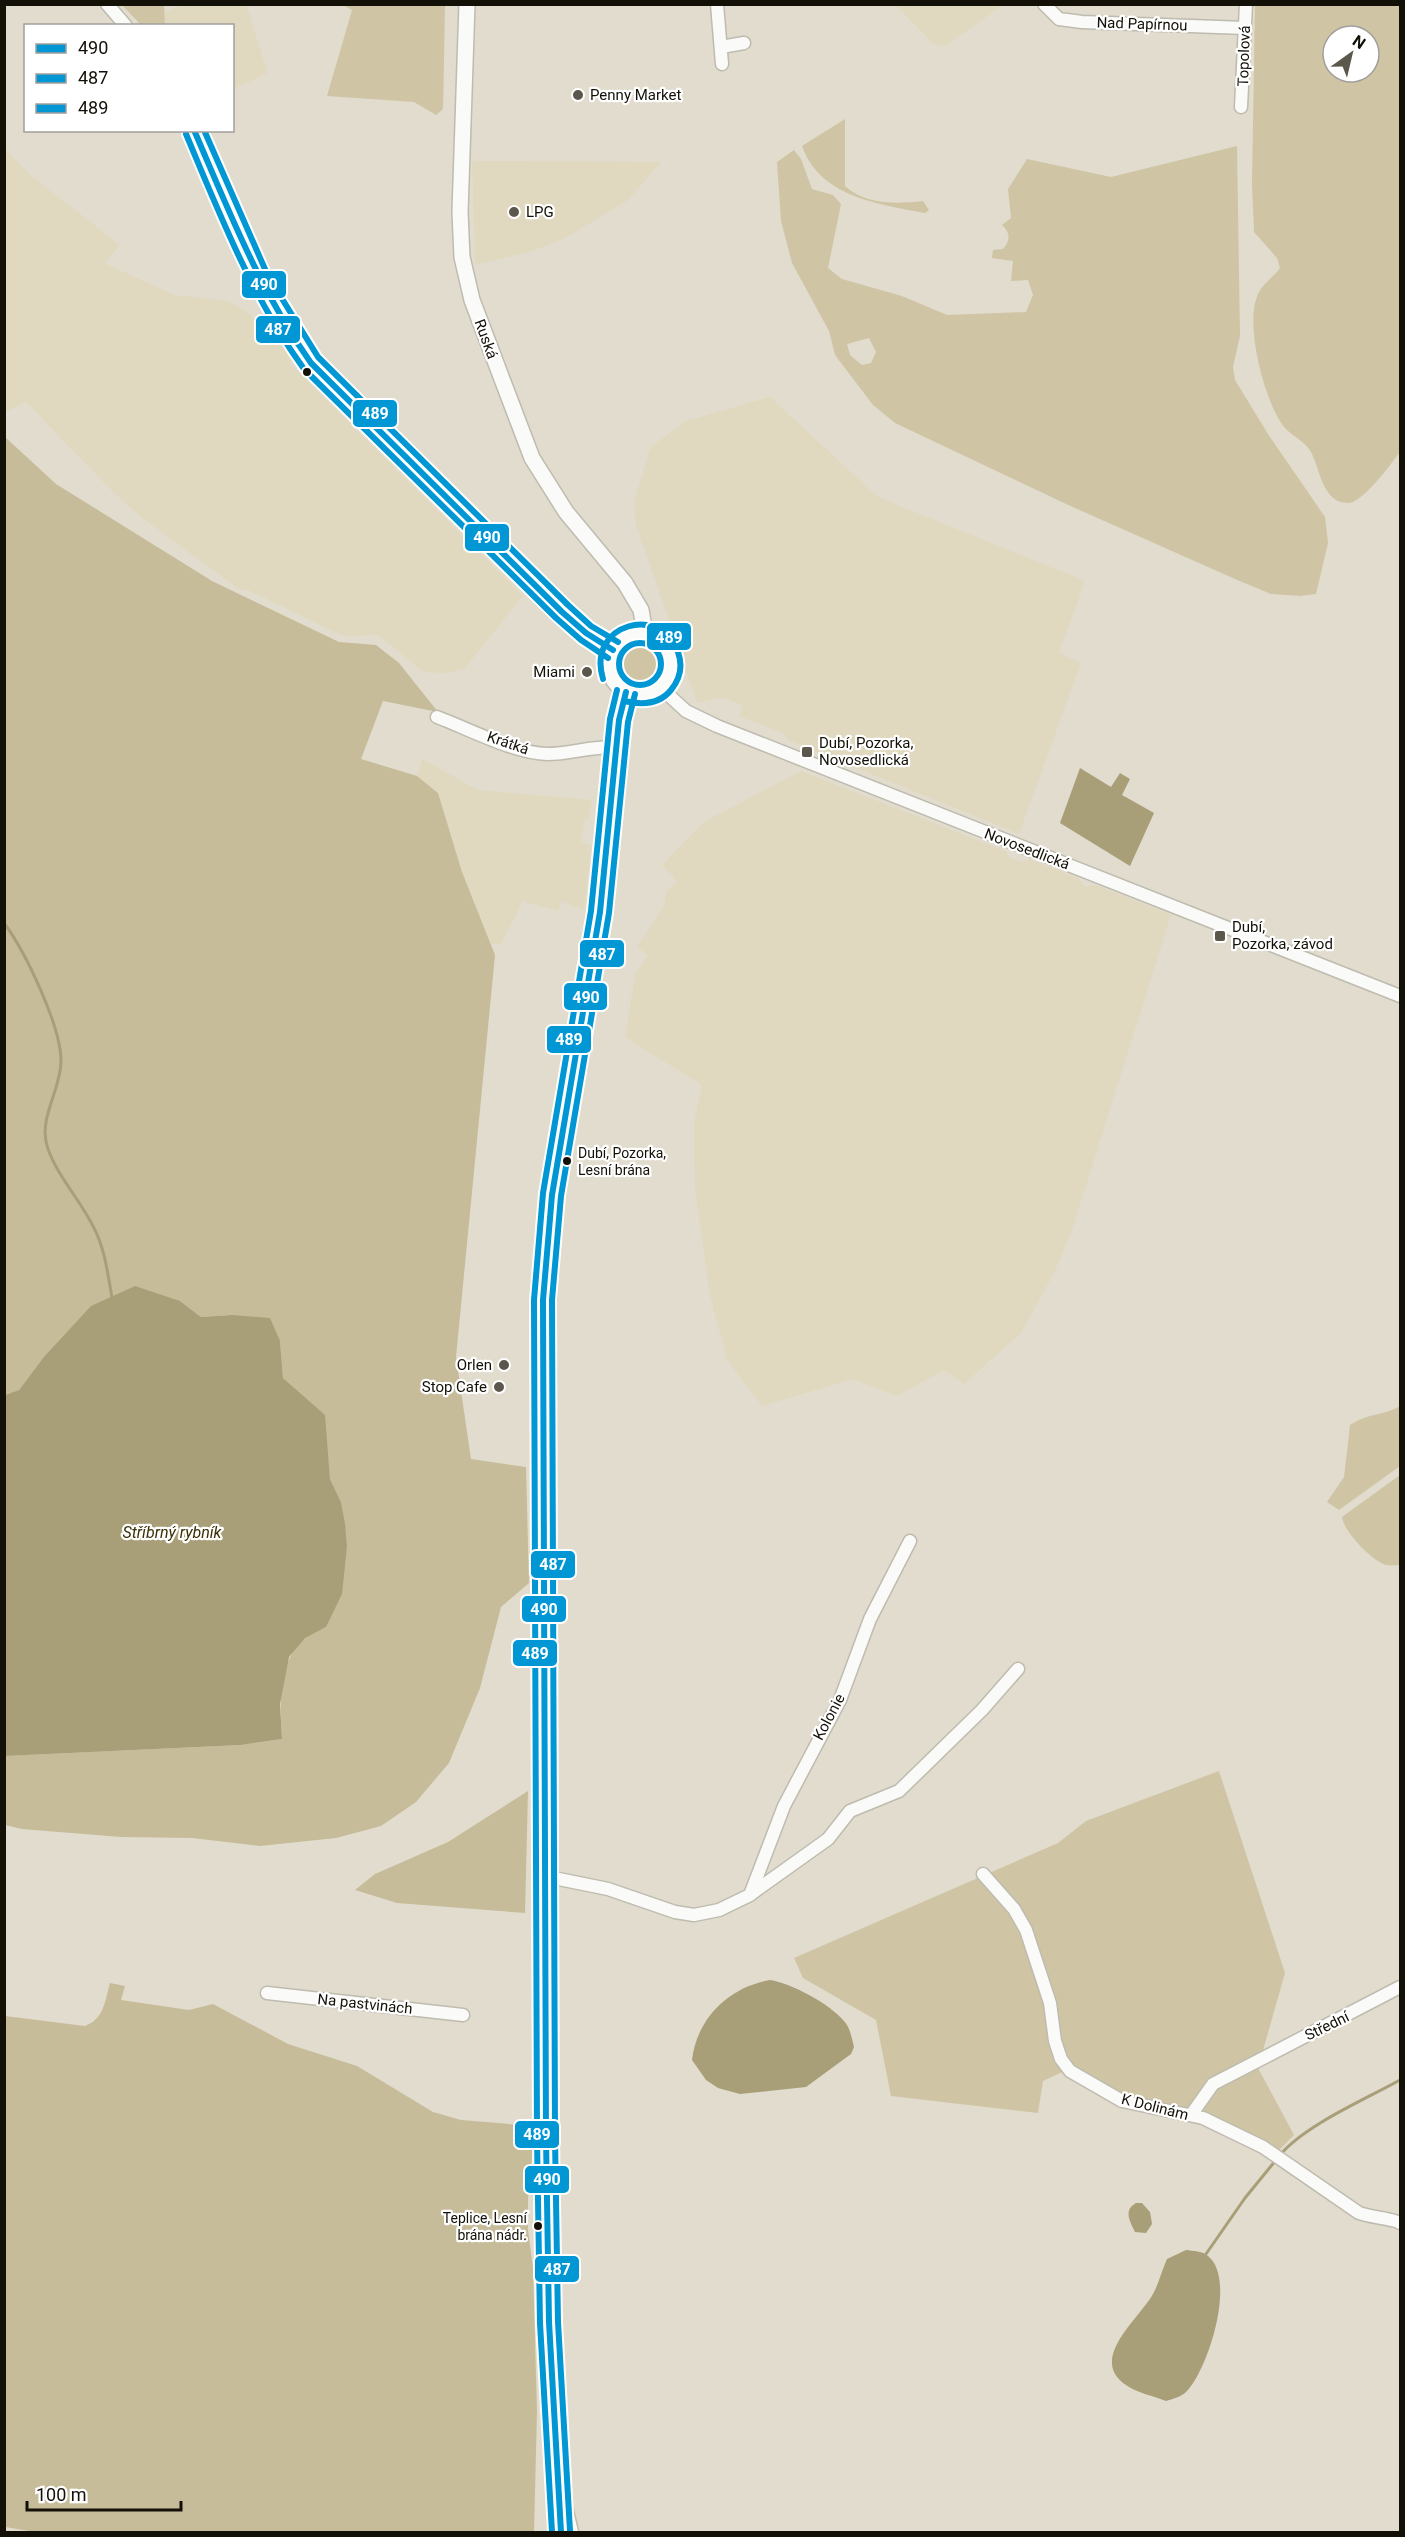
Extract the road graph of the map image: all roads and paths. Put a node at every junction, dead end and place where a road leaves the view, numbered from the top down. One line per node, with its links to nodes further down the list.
1 (107, 4): 6 (street)
2 (468, 4): 13 (main road, Ruská)
3 (717, 4): 9 (street)
4 (1044, 4): 7 (street, Nad Papírnou)
5 (1246, 4): 7 (street, Topolová)
6 (124, 24)
7 (1245, 28): 11 (street, Topolová)
8 (744, 43): 9 (street)
9 (721, 47): 10 (street)
10 (722, 64)
11 (1241, 107)
12 (195, 132): 14 (street)
13 (645, 633): 14 (main road); 15 (main road)
14 (612, 650): 16 (main road)
15 (660, 688): 16 (main road); 19 (street, Novosedlická)
16 (626, 692): 18 (main road)
17 (437, 717): 18 (street, Krátká)
18 (617, 747): 23 (main road)
19 (1401, 996)
20 (910, 1541): 24 (street, Kolonie)
21 (1018, 1669): 24 (street)
22 (983, 1874): 28 (street, K Dolinám)
23 (544, 1876): 24 (street); 29 (main road)
24 (750, 1895)
25 (1401, 1988): 28 (street, Střední)
26 (267, 1993): 27 (street, Na pastvinách)
27 (463, 2015)
28 (1191, 2115): 30 (street, K Dolinám)
29 (546, 2138): 31 (highway); 32 (highway)
30 (1399, 2219)
31 (557, 2462): 33 (highway); 34 (street)
32 (548, 2532)
33 (561, 2532)
34 (572, 2532)

